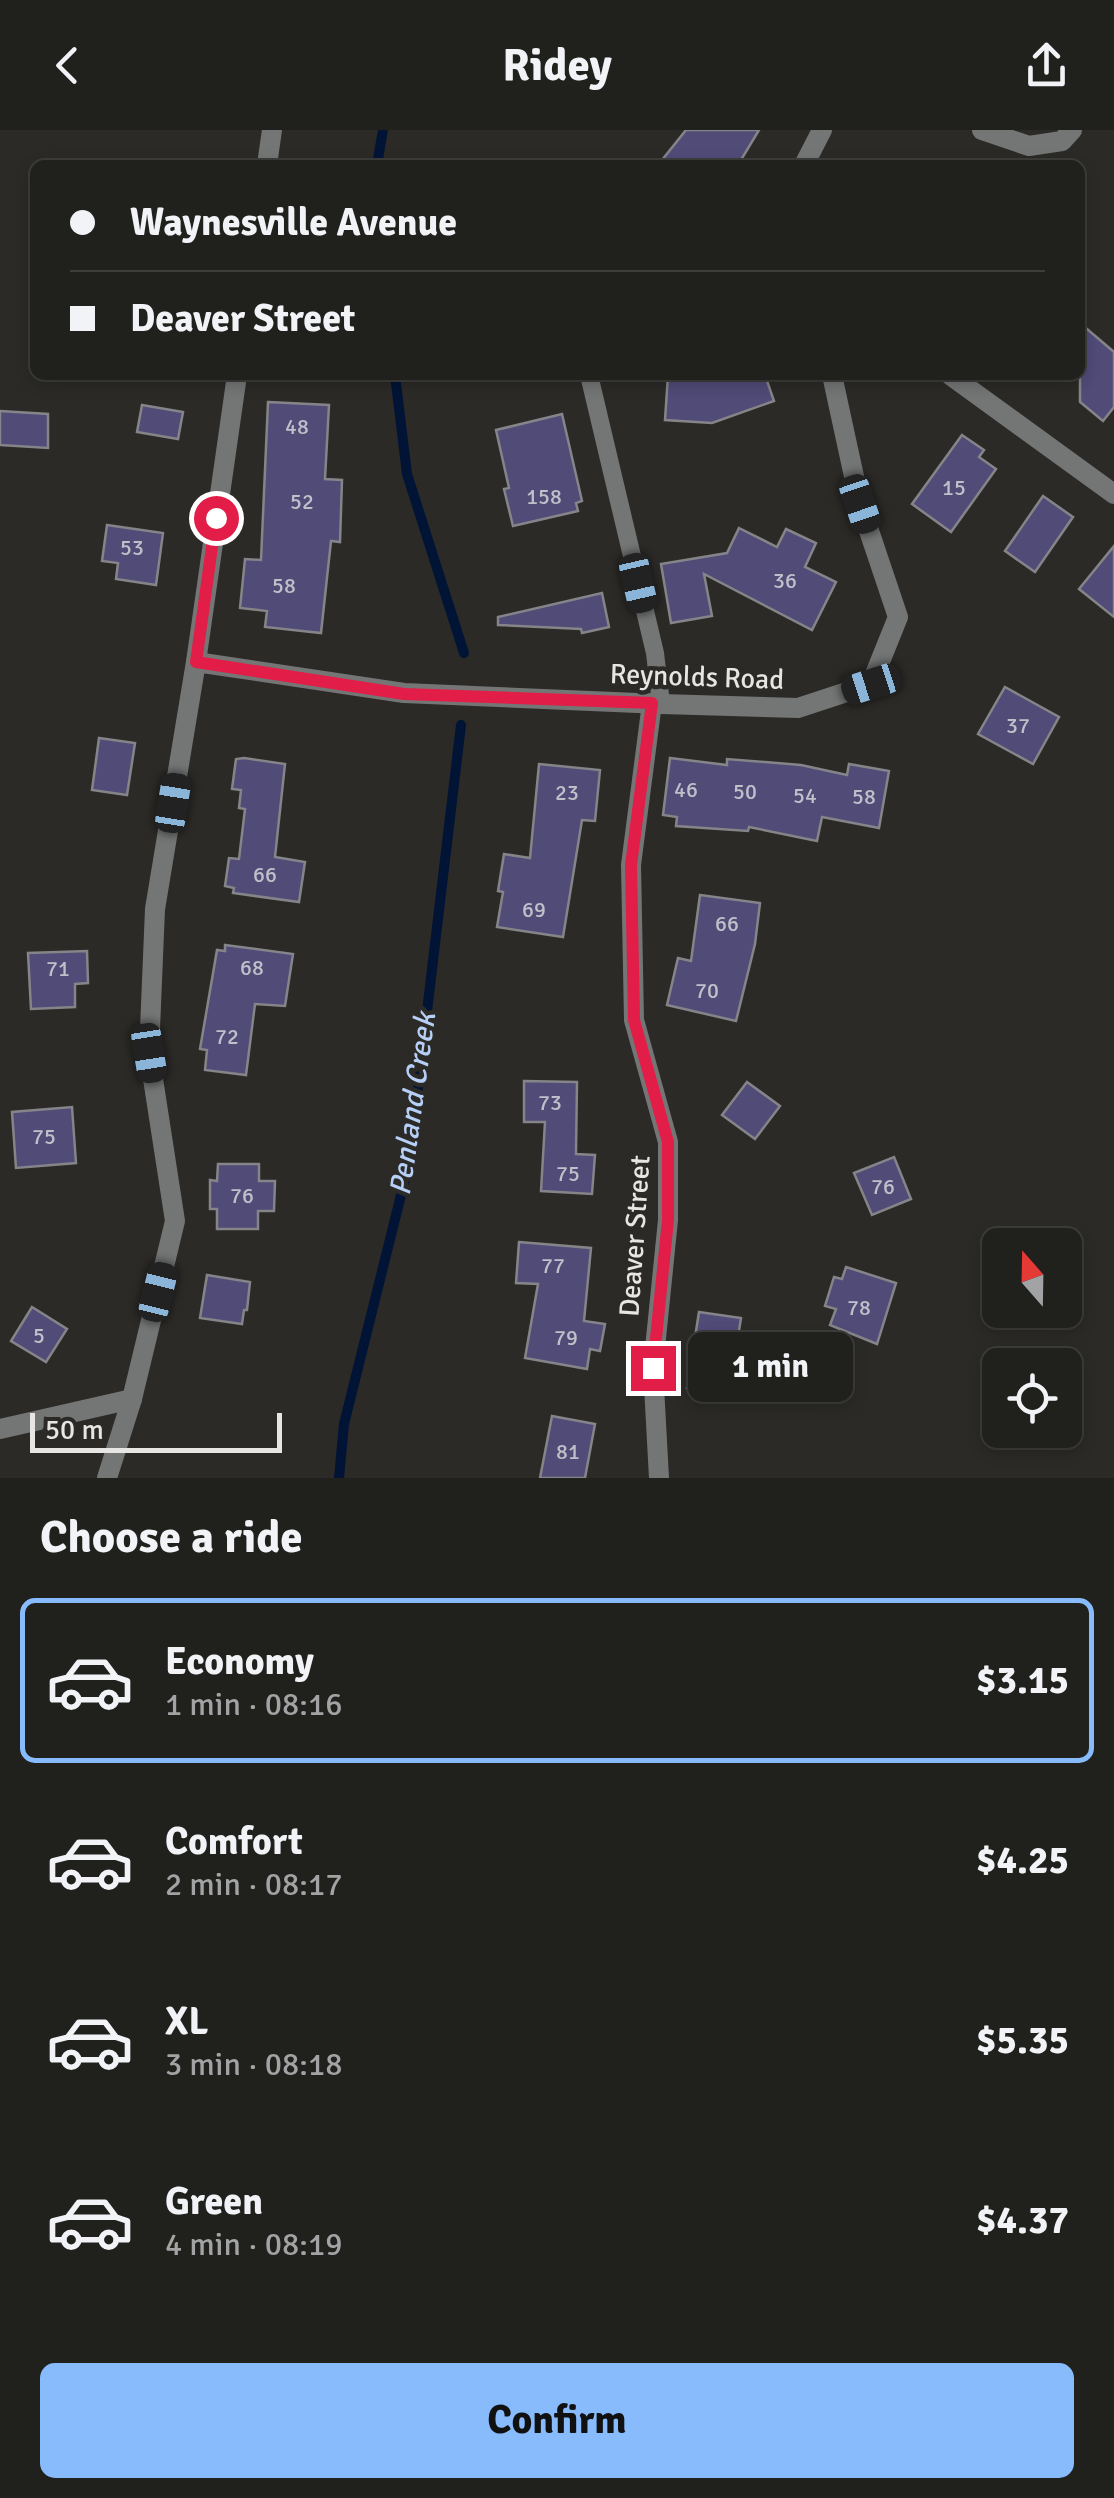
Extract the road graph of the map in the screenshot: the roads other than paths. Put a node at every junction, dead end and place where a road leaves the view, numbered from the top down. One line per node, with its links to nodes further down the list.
1 (272, 130): 5 (street)
2 (822, 130): 6 (street)
3 (982, 130): 4 (street)
4 (1072, 130)
5 (268, 160)
6 (807, 160)
7 (236, 380): 12 (street)
8 (589, 380): 13 (lane)
9 (833, 380): 13 (street, Reynolds Road)
10 (957, 380): 11 (street)
11 (1114, 494)
12 (196, 662): 13 (street, Reynolds Road); 14 (street)
13 (657, 704): 17 (street, Deaver Street)
14 (132, 1399): 15 (street); 16 (street)
15 (0, 1428)
16 (107, 1478)
17 (659, 1478)

